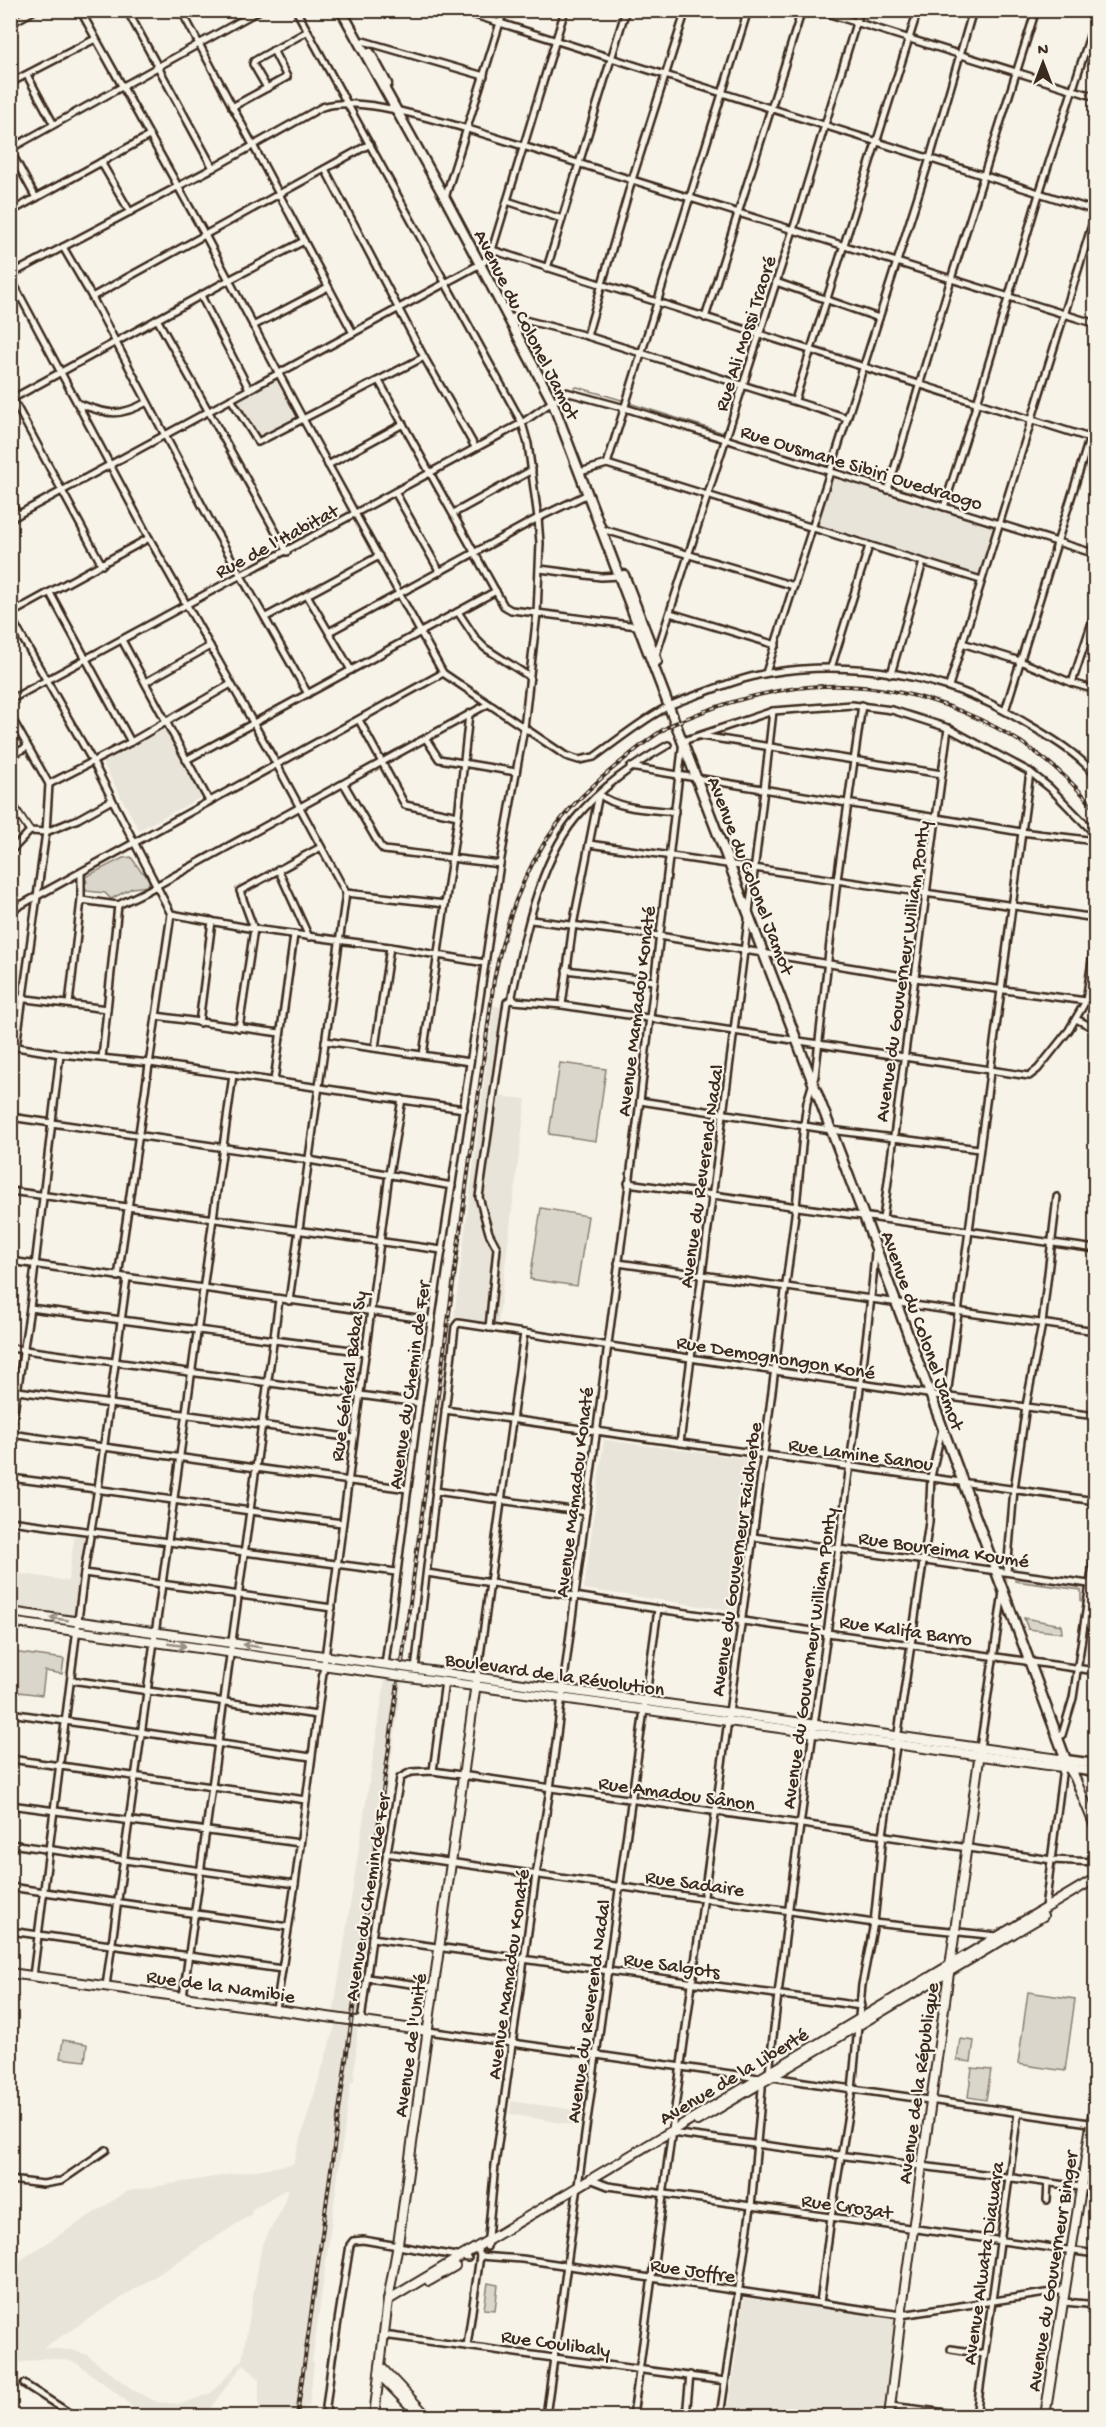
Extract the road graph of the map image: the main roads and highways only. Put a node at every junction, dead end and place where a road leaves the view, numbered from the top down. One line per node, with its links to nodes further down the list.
1 (341, 10): 3 (main road, Avenue du Colonel Jamot)
2 (347, 10): 3 (main road, Avenue du Colonel Jamot)
3 (399, 111): 4 (main road, Avenue du Colonel Jamot)
4 (482, 263): 5 (main road, Avenue du Colonel Jamot); 5 (main road, Avenue du Colonel Jamot)
5 (554, 400): 6 (main road, Avenue du Colonel Jamot)
6 (583, 472): 7 (main road, Avenue du Colonel Jamot); 7 (main road, Avenue du Colonel Jamot)
7 (604, 530): 8 (main road, Avenue du Colonel Jamot)
8 (622, 576): 9 (main road, Avenue du Colonel Jamot); 9 (main road, Avenue du Colonel Jamot)
9 (654, 660): 10 (main road, Avenue du Colonel Jamot)
10 (866, 1216): 11 (main road, Avenue du Colonel Jamot); 11 (main road, Avenue du Colonel Jamot)
11 (898, 1303): 19 (main road, Avenue du Colonel Jamot)
12 (10, 1612): 14 (main road, Boulevard de la Révolution, one-way to 12)
13 (10, 1622): 14 (main road, Boulevard de la Révolution)
14 (154, 1638): 15 (main road, Boulevard de la Révolution, one-way to 15); 15 (main road, Boulevard de la Révolution, one-way to 14)
15 (324, 1661): 16 (main road, Boulevard de la Révolution); 16 (main road, Boulevard de la Révolution)
16 (476, 1682): 17 (main road, Boulevard de la Révolution); 26 (main road, Avenue de l'Unité)
17 (980, 1751): 19 (main road, Boulevard de la Révolution); 24 (main road, Avenue de la République)
18 (1095, 1764): 19 (main road, Boulevard de la Révolution)
19 (1070, 1767): 20 (main road, Boulevard de la Révolution); 21 (main road, Avenue du Colonel Jamot)
20 (1095, 1772)
21 (1095, 1829)
22 (1095, 1878): 24 (main road, Avenue de la Liberté)
23 (1095, 1885): 24 (main road, Avenue de la Liberté)
24 (950, 1969): 29 (main road, Avenue de la Liberté); 34 (main road, Avenue de la République)
25 (10, 1973): 26 (main road, Rue de la Namibie)
26 (428, 2031): 29 (main road, Avenue de l'Unité)
27 (1095, 2094): 28 (main road, Avenue du Gouverneur Binger)
28 (1093, 2124): 35 (main road, Avenue du Gouverneur Binger)
29 (388, 2302): 30 (main road, Avenue de l'Unité)
30 (380, 2370): 31 (main road, Avenue de l'Unité); 32 (main road); 33 (main road)
31 (374, 2416)
32 (420, 2416)
33 (428, 2416)
34 (889, 2416)
35 (1045, 2416)

